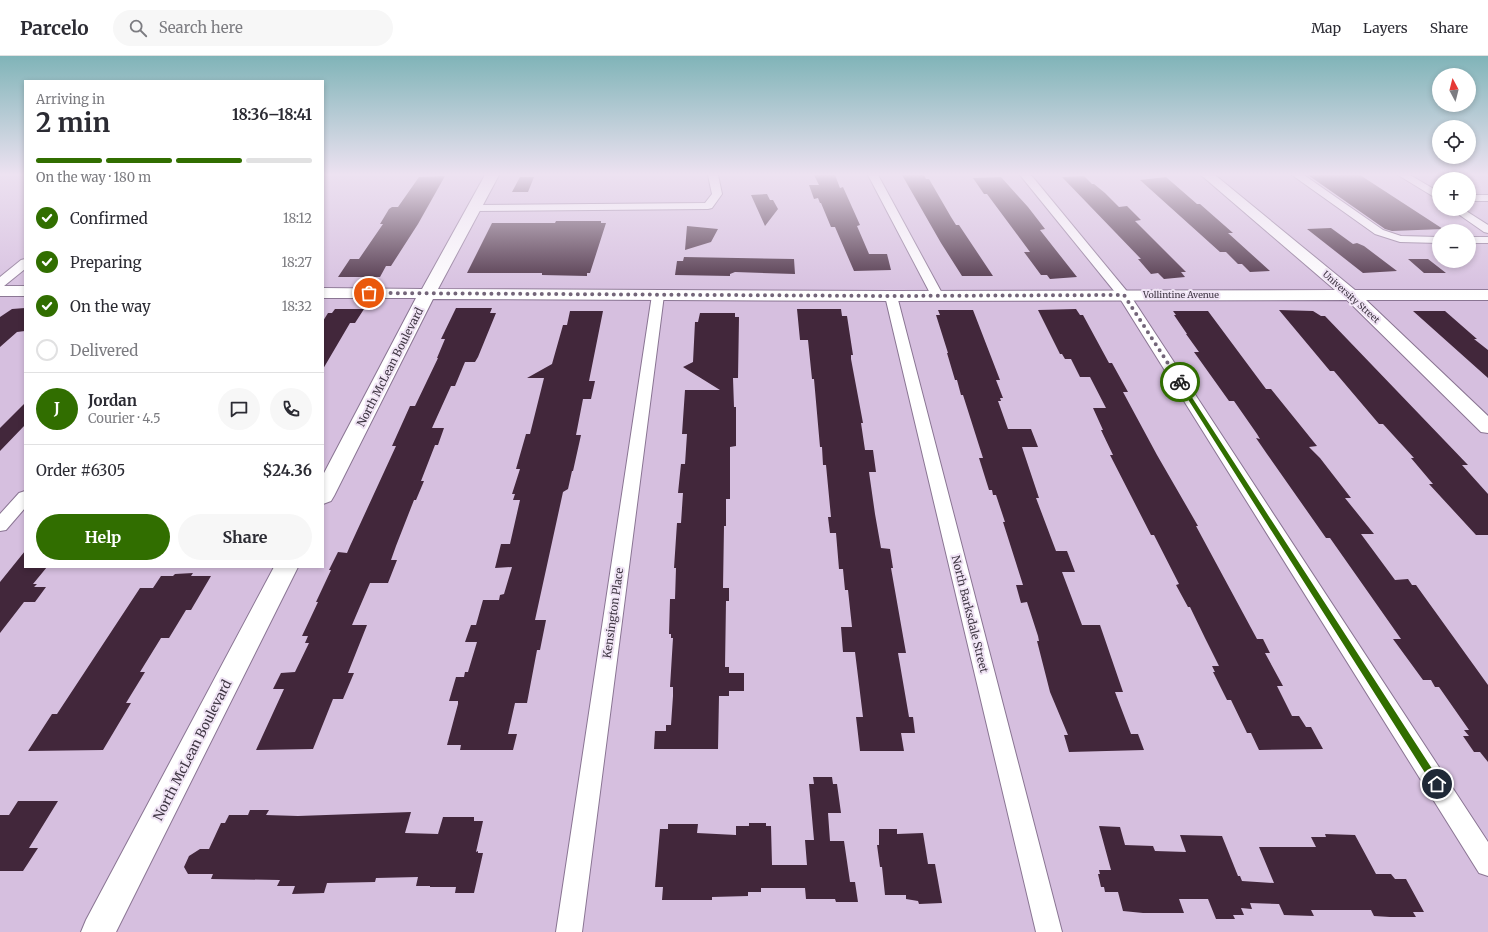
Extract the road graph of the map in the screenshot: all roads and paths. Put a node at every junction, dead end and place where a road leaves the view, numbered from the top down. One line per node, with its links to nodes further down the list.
1 (470, 216): 16 (street, North McLean Boulevard)
2 (895, 216): 18 (street)
3 (1058, 216): 19 (street)
4 (1255, 216): 20 (street, University Street)
5 (1355, 216): 8 (street)
6 (1467, 216): 7 (street)
7 (1488, 230)
8 (1432, 240)
9 (1476, 240): 10 (street)
10 (1488, 240)
11 (24, 264): 12 (street)
12 (0, 283)
13 (0, 291): 14 (street)
14 (24, 291)
15 (324, 293): 16 (street, Vollintine Avenue)
16 (427, 294): 17 (street, Vollintine Avenue); 24 (street, North McLean Boulevard)
17 (658, 295): 22 (street, Vollintine Avenue); 30 (street, Kensington Place)
18 (937, 295): 19 (street, Vollintine Avenue); 22 (street, Vollintine Avenue)
19 (1124, 295): 20 (street, Vollintine Avenue); 28 (street)
20 (1351, 295): 21 (street, Vollintine Avenue); 23 (street, University Street)
21 (1488, 295)
22 (891, 296): 31 (street, North Barksdale Street)
23 (1488, 428)
24 (324, 494)
25 (24, 498): 26 (street)
26 (0, 524)
27 (285, 568): 29 (street, North McLean Boulevard)
28 (1488, 864)
29 (98, 932)
30 (569, 932)
31 (1049, 932)

